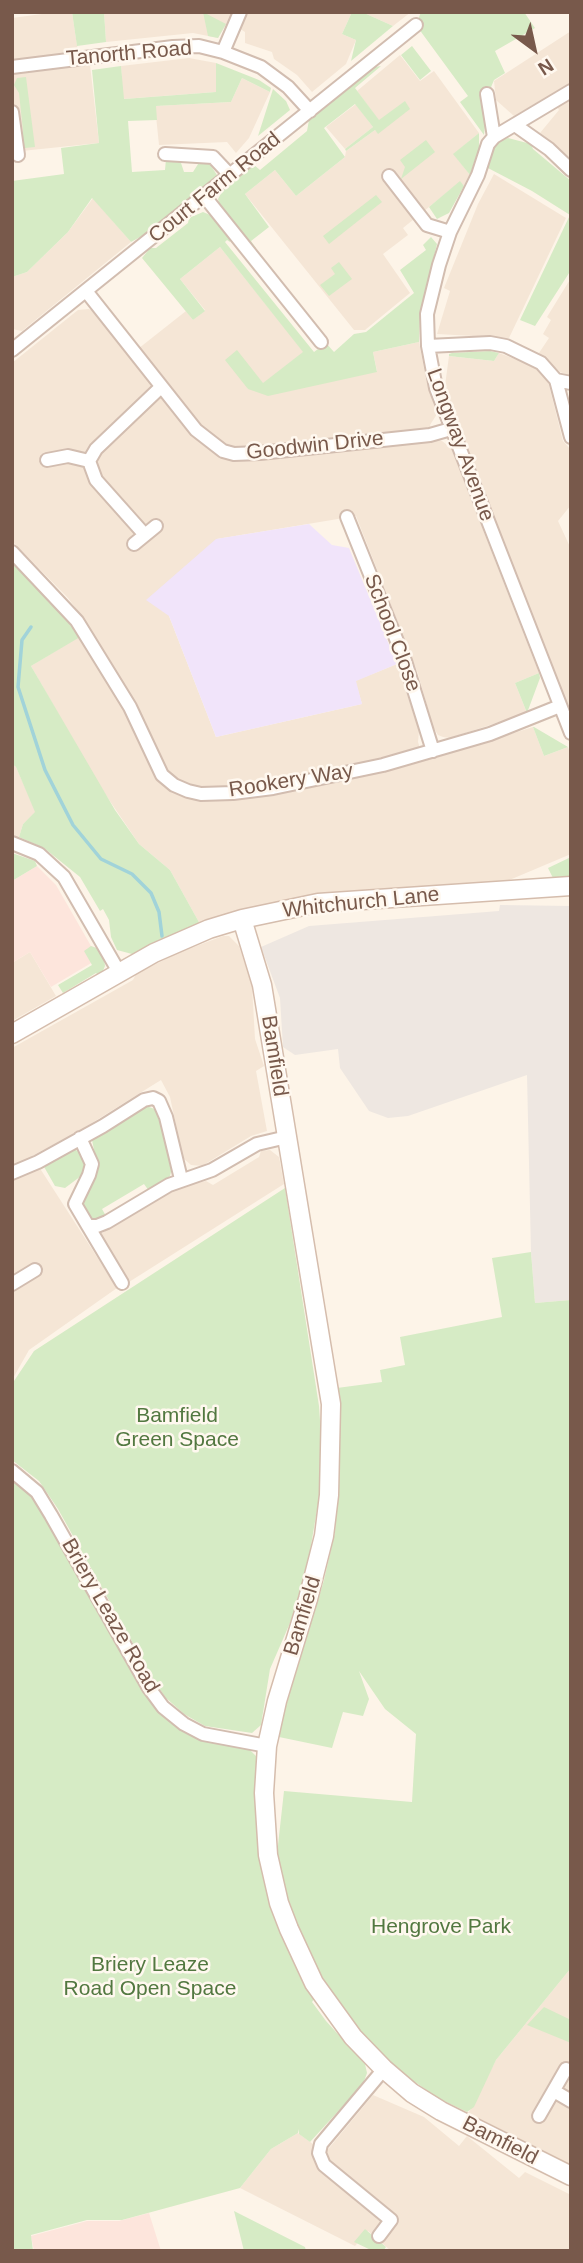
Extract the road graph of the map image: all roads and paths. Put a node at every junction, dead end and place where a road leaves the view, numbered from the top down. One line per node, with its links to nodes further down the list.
1 (240, 12): 3 (street)
2 (416, 25): 8 (street, Court Farm Road)
3 (223, 52): 4 (street, Tanorth Road); 8 (street, Tanorth Road)
4 (12, 67)
5 (571, 91): 9 (street)
6 (487, 94): 10 (street)
7 (12, 111): 12 (street)
8 (310, 111): 14 (street, Court Farm Road)
9 (515, 125): 10 (street); 13 (street)
10 (494, 137): 17 (street, Longway Avenue)
11 (165, 154): 14 (street)
12 (18, 155)
13 (571, 170)
14 (230, 175): 16 (street, Court Farm Road)
15 (389, 176): 17 (street)
16 (205, 197): 18 (street, Court Farm Road); 19 (street)
17 (450, 232): 20 (street, Longway Avenue)
18 (86, 291): 21 (street, Court Farm Road); 24 (street, Goodwin Drive)
19 (321, 342)
20 (428, 346): 22 (street); 25 (street, Longway Avenue)
21 (12, 350)
22 (556, 380): 23 (street); 26 (street)
23 (571, 383)
24 (161, 387): 25 (street, Goodwin Drive); 28 (street)
25 (451, 429): 34 (street, Longway Avenue)
26 (571, 437)
27 (47, 460): 28 (street)
28 (89, 461): 31 (street)
29 (347, 517): 36 (street, School Close)
30 (156, 526): 31 (street)
31 (145, 535): 32 (street)
32 (134, 544)
33 (12, 552): 36 (street, Rookery Way)
34 (560, 706): 35 (street, Longway Avenue); 36 (street, Rookery Way)
35 (571, 733)
36 (433, 751)
37 (12, 843): 40 (street)
38 (571, 886): 39 (street, Whitchurch Lane)
39 (242, 919): 40 (street, Whitchurch Lane); 42 (street, Bamfield)
40 (119, 972): 41 (street, Whitchurch Lane)
41 (12, 1034)
42 (287, 1137): 45 (street); 51 (street, Bamfield)
43 (80, 1138): 44 (street); 45 (street); 46 (street)
44 (15, 1172)
45 (181, 1179): 46 (street)
46 (88, 1226): 48 (street)
47 (35, 1270): 49 (street)
48 (122, 1283)
49 (12, 1284)
50 (12, 1471): 51 (street, Briery Leaze Road)
51 (267, 1746): 52 (street, Bamfield)
52 (384, 2069): 57 (street, Bamfield); 58 (street)
53 (566, 2069): 54 (street)
54 (554, 2091): 55 (street); 56 (street)
55 (571, 2101)
56 (539, 2116)
57 (571, 2176)
58 (379, 2236)

